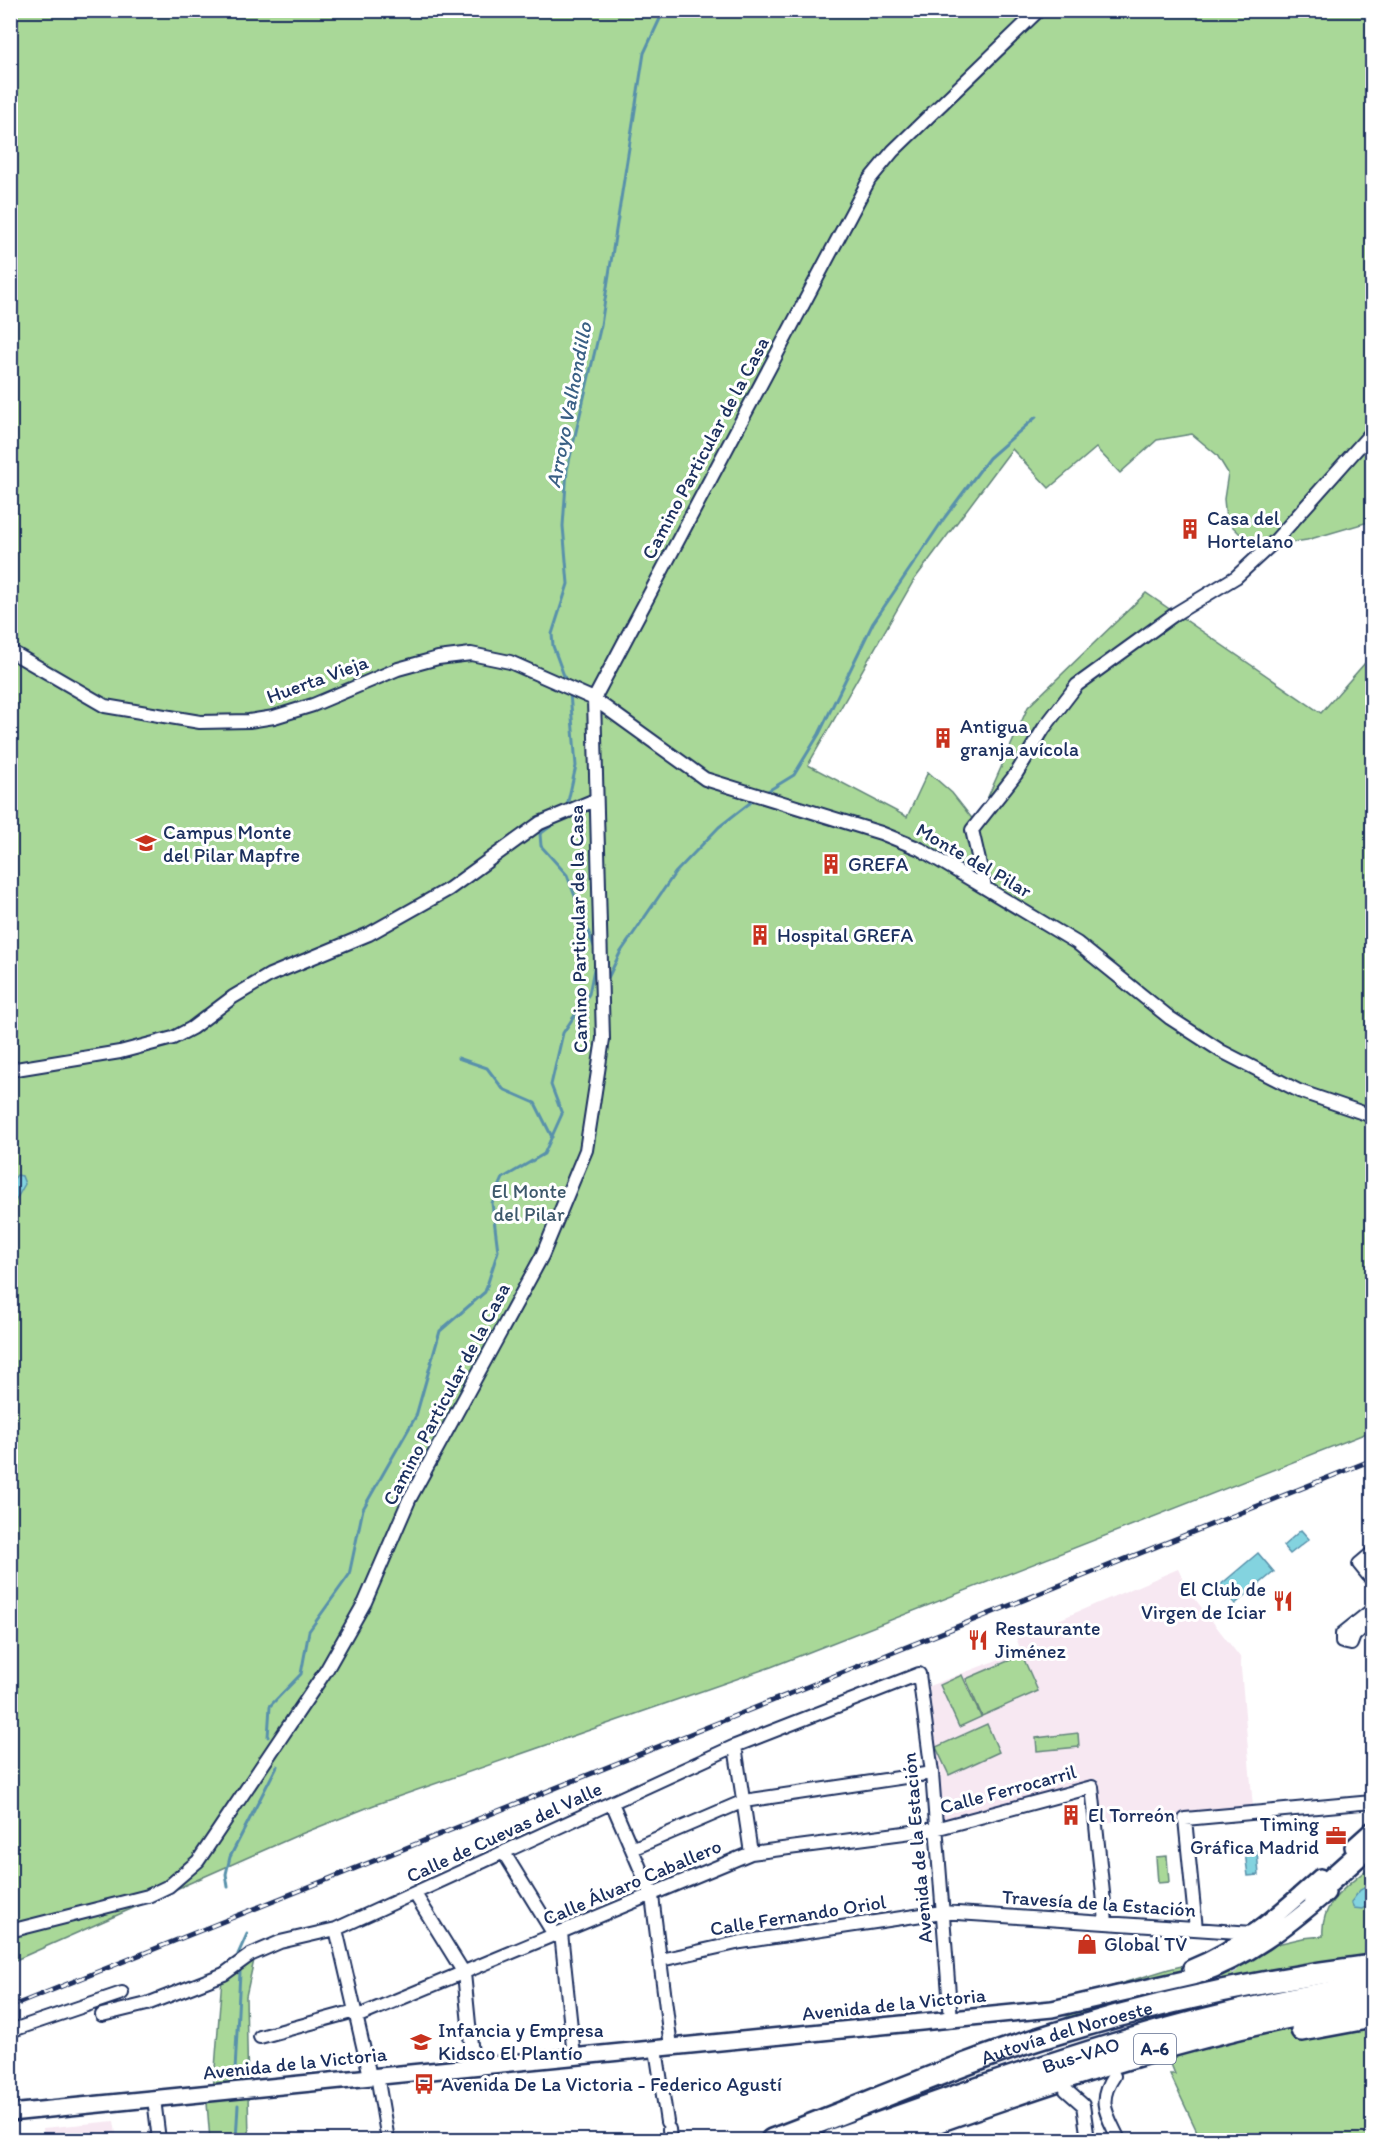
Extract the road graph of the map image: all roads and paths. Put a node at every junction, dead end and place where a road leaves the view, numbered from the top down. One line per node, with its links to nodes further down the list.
1 (1039, 10): 5 (street, Camino Particular de la Casa)
2 (1372, 432): 7 (street)
3 (10, 651): 4 (street, Huerta Vieja)
4 (539, 673): 5 (street, Monte del Pilar)
5 (594, 699): 6 (street, Camino Particular de la Casa); 7 (street, Monte del Pilar)
6 (595, 800): 8 (street); 34 (street, Camino Particular de la Casa)
7 (985, 887): 9 (street, Monte del Pilar)
8 (10, 1070)
9 (1372, 1116)
10 (1372, 1553): 11 (street)
11 (1372, 1580)
12 (1372, 1610): 13 (street)
13 (1372, 1619)
14 (919, 1674): 15 (street, Calle de Cuevas del Valle); 16 (street, Avenida de la Estación)
15 (735, 1746): 17 (street); 19 (street, Calle de Cuevas del Valle)
16 (932, 1773): 17 (street); 20 (street, Avenida de la Estación)
17 (744, 1801): 23 (street); 25 (street)
18 (1372, 1802): 33 (street)
19 (612, 1803): 23 (street); 24 (street, Calle de Cuevas del Valle)
20 (934, 1829): 25 (street, Calle Álvaro Caballero); 30 (street, Avenida de la Estación); 31 (street, Calle Ferrocarril)
21 (1372, 1830): 35 (street)
22 (1372, 1843): 28 (highway)
23 (632, 1849): 29 (street)
24 (504, 1853): 27 (street, Calle de Cuevas del Valle); 36 (street)
25 (752, 1853): 29 (street, Calle Álvaro Caballero)
26 (1372, 1854): 39 (street)
27 (415, 1894): 32 (street, Calle de Cuevas del Valle); 41 (street)
28 (1314, 1895)
29 (652, 1896): 36 (street, Calle Álvaro Caballero); 38 (street)
30 (942, 1912): 31 (street, Travesía de la Estación); 38 (street, Calle Fernando Oriol); 49 (street, Avenida de la Estación)
31 (1106, 1922): 33 (street, Travesía de la Estación)
32 (336, 1929): 46 (street, Calle de Cuevas del Valle); 47 (street)
33 (1196, 1929): 35 (street, Travesía de la Estación)
34 (10, 1931)
35 (1253, 1933): 39 (street)
36 (558, 1935): 41 (street, Calle Álvaro Caballero); 54 (street)
37 (1372, 1958): 42 (highway)
38 (661, 1960): 53 (street)
39 (1215, 1964): 49 (street, Avenida de la Victoria)
40 (1372, 1966): 42 (highway, Autovía del Noroeste / A-6)
41 (464, 1973): 47 (street, Calle Álvaro Caballero); 55 (street)
42 (1316, 1973): 65 (highway, Autovía del Noroeste / A-6)
43 (1372, 1986): 67 (highway, Bus-VAO)
44 (122, 1993): 51 (street)
45 (1372, 2002): 61 (highway, Autovía del Noroeste / A-6)
46 (102, 2014)
47 (356, 2014): 52 (street, Calle Álvaro Caballero); 56 (street)
48 (1372, 2017): 57 (highway)
49 (951, 2020): 53 (street, Avenida de la Victoria)
50 (1120, 2030): 66 (highway)
51 (10, 2031)
52 (260, 2037)
53 (663, 2048): 54 (street, Avenida de la Victoria); 62 (street)
54 (574, 2056): 55 (street, Avenida de la Victoria)
55 (473, 2065): 56 (street, Avenida de la Victoria)
56 (374, 2076): 59 (street, Avenida de la Victoria); 64 (street)
57 (1114, 2076): 58 (highway); 70 (street)
58 (1066, 2090): 61 (highway); 69 (street)
59 (154, 2099): 60 (street, Avenida de la Victoria); 63 (street)
60 (10, 2114)
61 (943, 2120): 68 (highway, Autovía del Noroeste / A-6)
62 (668, 2131)
63 (159, 2140)
64 (388, 2140)
65 (772, 2140)
66 (809, 2140)
67 (834, 2140)
68 (885, 2140)
69 (1088, 2140)
70 (1119, 2140)

